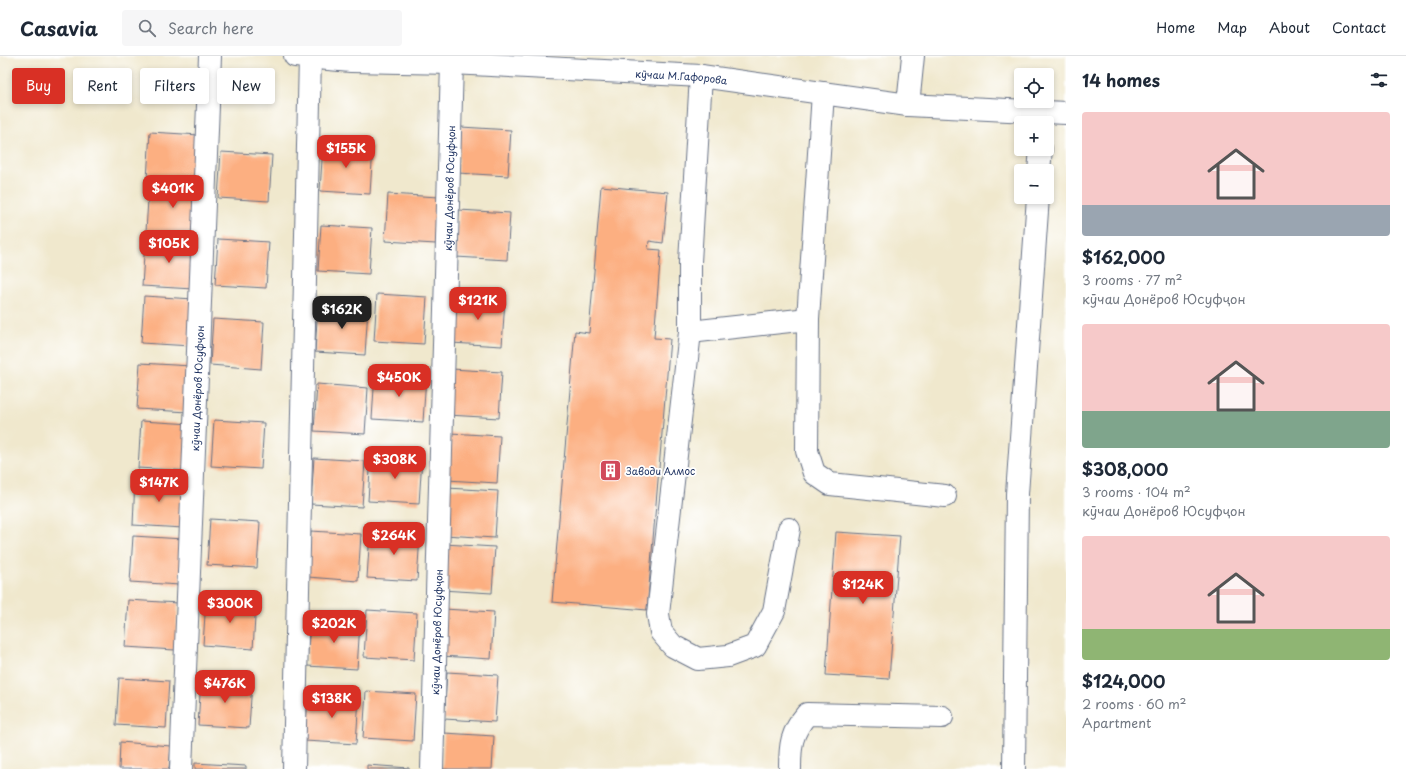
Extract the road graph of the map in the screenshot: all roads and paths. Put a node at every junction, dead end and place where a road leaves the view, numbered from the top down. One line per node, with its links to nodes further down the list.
1 (210, 56): 18 (street, кӯчаи Донёров Юсуфҷон)
2 (913, 56): 8 (street)
3 (303, 57): 4 (street, кӯчаи М.Гафорова); 19 (street)
4 (351, 58): 5 (street, кӯчаи М.Гафорова)
5 (452, 63): 6 (street, кӯчаи М.Гафорова); 20 (street, кӯчаи Донёров Юсуфҷон)
6 (701, 76): 7 (street, кӯчаи М.Гафорова); 14 (street)
7 (823, 93): 8 (street, кӯчаи М.Гафорова); 13 (street)
8 (908, 106): 10 (street, кӯчаи М.Гафорова)
9 (1066, 113): 11 (street, кӯчаи М.Гафорова)
10 (1031, 116)
11 (1049, 116)
12 (1038, 204): 22 (street)
13 (808, 319): 14 (street); 15 (street)
14 (690, 332): 16 (street)
15 (945, 496)
16 (789, 529)
17 (942, 717): 21 (street)
18 (181, 769)
19 (294, 769)
20 (432, 769)
21 (790, 769)
22 (1014, 769)

